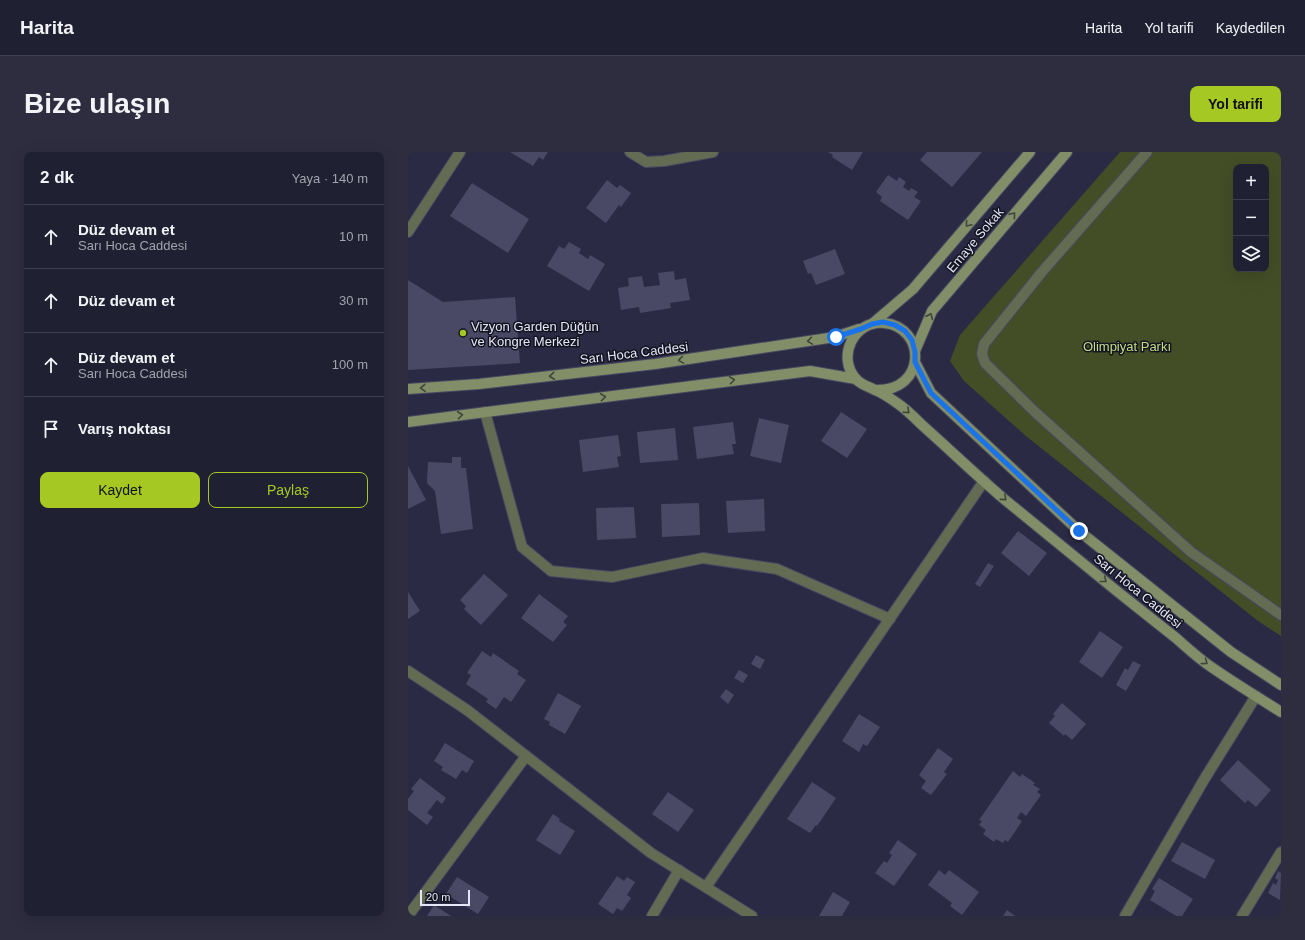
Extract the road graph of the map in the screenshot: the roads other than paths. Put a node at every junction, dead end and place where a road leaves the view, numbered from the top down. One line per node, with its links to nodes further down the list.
1 (460, 152): 7 (street)
2 (630, 152): 3 (street)
3 (713, 152)
4 (1030, 152): 9 (street, Emaye Sokak, one-way to 9)
5 (1067, 152): 11 (street, Emaye Sokak, one-way to 5)
6 (1148, 152): 19 (street)
7 (411, 219): 8 (street)
8 (408, 232)
9 (872, 324): 10 (street); 11 (street)
10 (861, 329): 13 (street); 14 (street, Sarı Hoca Caddesi, one-way to 14)
11 (915, 352): 12 (street)
12 (915, 362): 15 (street); 22 (street, Sarı Hoca Caddesi)
13 (856, 379): 15 (street); 16 (street, one-way to 13)
14 (408, 389)
15 (875, 390): 18 (street, Sarı Hoca Caddesi, one-way to 18)
16 (485, 412): 17 (street, one-way to 16); 20 (street)
17 (408, 422)
18 (984, 481): 20 (street); 23 (street, Sarı Hoca Caddesi, one-way to 23)
19 (1281, 615)
20 (890, 619): 28 (street)
21 (408, 671): 25 (street)
22 (1281, 685)
23 (1256, 696): 24 (street, Sarı Hoca Caddesi); 32 (street)
24 (1281, 712)
25 (526, 756): 27 (street); 29 (street)
26 (1281, 852): 33 (street)
27 (679, 870): 28 (street); 30 (street)
28 (706, 887): 31 (street)
29 (408, 916)
30 (652, 916)
31 (752, 916)
32 (1125, 916)
33 (1242, 916)

